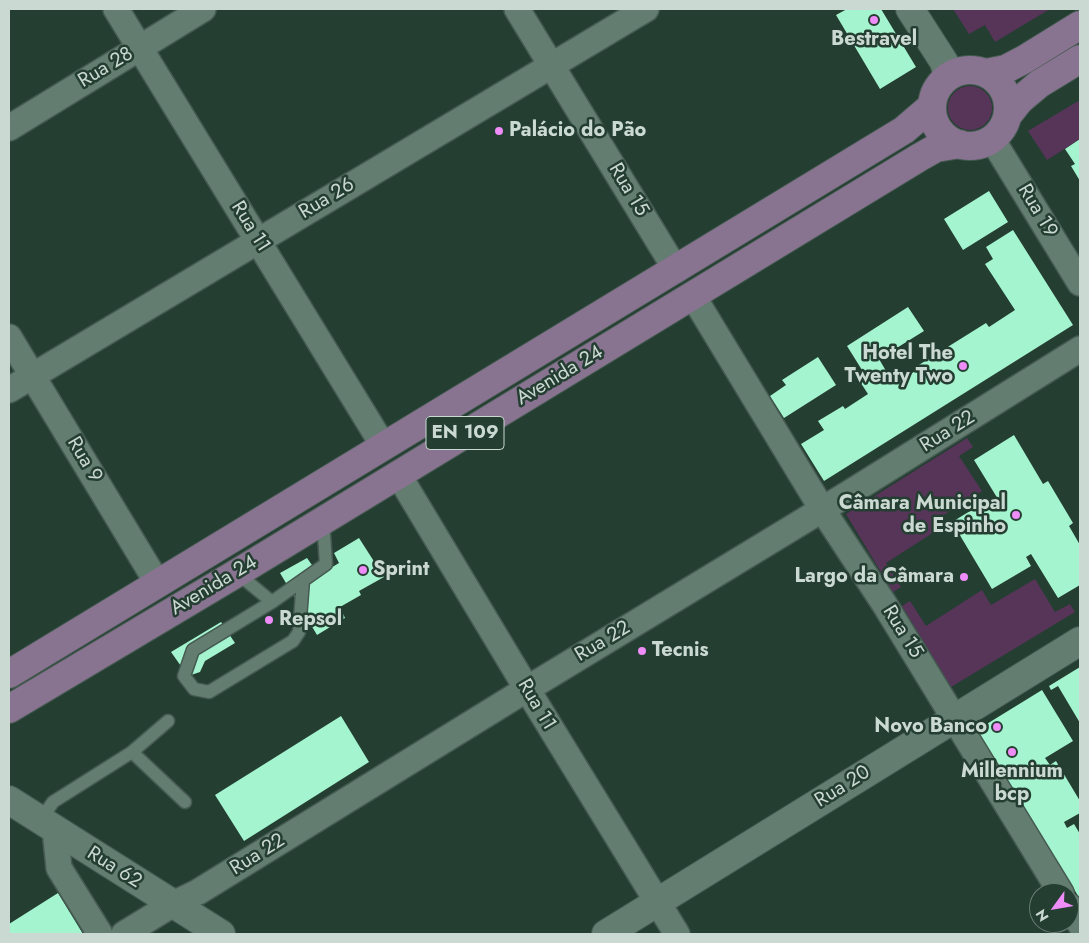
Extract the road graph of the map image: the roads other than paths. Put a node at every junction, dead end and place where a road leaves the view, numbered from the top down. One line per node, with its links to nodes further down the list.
1 (116, 9): 7 (street, Rua 11)
2 (203, 9): 7 (street, Rua 28)
3 (517, 9): 9 (street, Rua 15)
4 (646, 9): 9 (street, Rua 26)
5 (910, 9): 11 (main road)
6 (1080, 25): 10 (main road)
7 (140, 48): 14 (street, Rua 28); 17 (street, Rua 11)
8 (1080, 58): 13 (main road)
9 (552, 65): 17 (street, Rua 26); 18 (street, Rua 15)
10 (986, 73): 11 (main road); 13 (main road)
11 (948, 76): 12 (main road, Avenida 24 / EN 109)
12 (932, 106): 16 (main road); 18 (main road, Avenida 24 / EN 109)
13 (1008, 115): 15 (main road)
14 (9, 128)
15 (992, 140): 16 (main road, Avenida 24 / EN 109); 19 (street, Rua 19)
16 (960, 144): 20 (main road, Avenida 24 / EN 109)
17 (258, 240): 23 (street, Rua 26); 25 (street, Rua 11)
18 (676, 270): 25 (main road, Avenida 24 / EN 109)
19 (1080, 283)
20 (693, 296): 26 (main road, Avenida 24 / EN 109); 27 (street, Rua 15)
21 (9, 337): 23 (street, Rua 9)
22 (1080, 349): 27 (street, Rua 22)
23 (33, 375): 24 (street, Rua 26); 31 (street, Rua 9)
24 (9, 390)
25 (384, 447): 31 (main road, Avenida 24 / EN 109)
26 (398, 474): 28 (main road, Avenida 24 / EN 109); 35 (street, Rua 11)
27 (822, 509): 35 (street, Rua 22); 37 (street, Rua 15)
28 (323, 520): 29 (main road, Avenida 24 / EN 109); 30 (lane)
29 (237, 573): 32 (lane); 36 (main road, Avenida 24 / EN 109)
30 (303, 580): 32 (lane); 32 (lane)
31 (158, 584): 34 (main road, Avenida 24 / EN 109)
32 (272, 602)
33 (1080, 641): 37 (main road, Rua 20)
34 (9, 674)
35 (526, 689): 44 (street, Rua 11); 45 (street, Rua 22)
36 (9, 709)
37 (954, 718): 43 (street, Rua 15); 44 (main road, Rua 20)
38 (168, 721): 39 (lane)
39 (132, 752): 41 (lane); 42 (lane)
40 (9, 800): 42 (main road, Rua 62)
41 (185, 802)
42 (47, 826): 45 (main road, Rua 62); 46 (street)
43 (1055, 883)
44 (658, 902): 49 (main road, Rua 20); 50 (street, Rua 11)
45 (173, 904): 47 (street, Rua 22); 48 (main road, Rua 62)
46 (100, 934)
47 (124, 934)
48 (221, 934)
49 (606, 934)
50 (677, 934)

